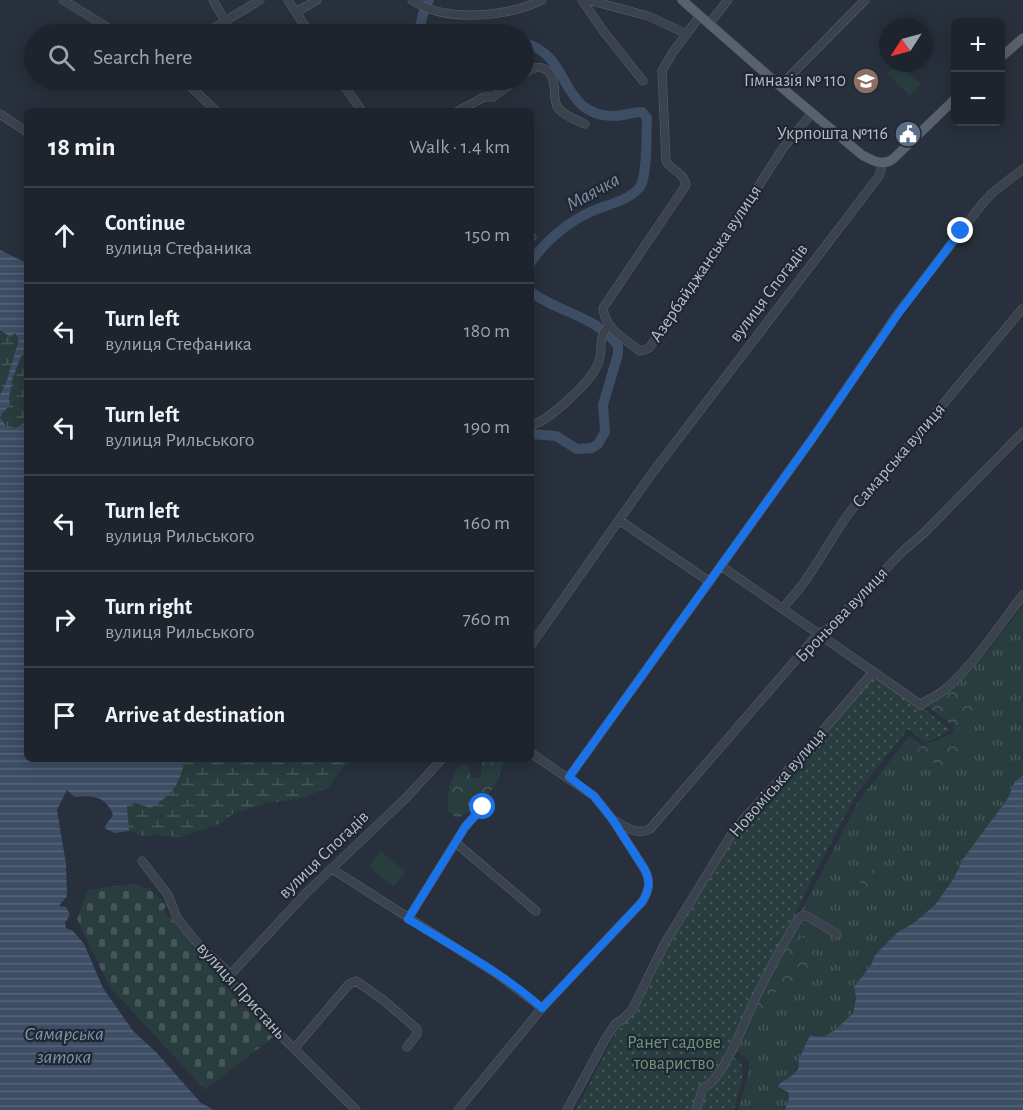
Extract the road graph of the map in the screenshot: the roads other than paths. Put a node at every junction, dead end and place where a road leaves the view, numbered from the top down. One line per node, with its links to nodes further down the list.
1 (63, 0): 16 (street)
2 (213, 0): 15 (street)
3 (260, 0): 15 (street)
4 (288, 0): 13 (street)
5 (317, 0): 13 (street)
6 (412, 0): 7 (street)
7 (542, 0)
8 (582, 0): 24 (street)
9 (588, 0): 20 (street)
10 (682, 0): 14 (main road)
11 (728, 0): 19 (street)
12 (865, 0): 25 (street)
13 (296, 12): 18 (street)
14 (700, 16): 19 (main road); 20 (street)
15 (225, 21): 17 (street)
16 (102, 24)
17 (219, 24)
18 (304, 24)
19 (709, 24): 25 (main road)
20 (687, 34): 40 (street)
21 (1023, 38): 22 (main road)
22 (1005, 54)
23 (534, 68): 35 (street)
24 (643, 81)
25 (780, 86): 33 (main road)
26 (194, 90): 30 (street)
27 (347, 90): 31 (street)
28 (502, 90): 32 (street)
29 (951, 103): 37 (main road, вулиця Спогадів)
30 (213, 108)
31 (360, 108)
32 (464, 108)
33 (812, 113): 37 (main road); 40 (street, Азербайджанська вулиця)
34 (0, 114): 36 (street)
35 (585, 124)
36 (24, 130)
37 (883, 163): 43 (street, вулиця Спогадів)
38 (1023, 169): 44 (street)
39 (1023, 308): 47 (street, Самарська вулиця)
40 (607, 328): 41 (street)
41 (534, 424)
42 (1023, 432): 48 (street, Броньова вулиця)
43 (619, 520): 45 (street); 49 (street, вулиця Спогадів)
44 (721, 566): 45 (street); 47 (street)
45 (710, 582): 53 (street)
46 (1023, 595): 50 (street)
47 (783, 608): 48 (street)
48 (818, 634): 50 (street); 55 (street, Броньова вулиця)
49 (534, 641)
50 (873, 672): 68 (street, Новоміська вулиця)
51 (534, 755): 53 (street)
52 (439, 762): 58 (street, вулиця Спогадів)
53 (569, 777): 55 (street)
54 (485, 804): 56 (street)
55 (613, 820): 63 (street)
56 (456, 843): 59 (street); 60 (street)
57 (142, 861): 62 (street, вулиця Пристань)
58 (332, 869): 60 (street); 62 (street, вулиця Спогадів)
59 (536, 911)
60 (408, 919): 63 (street)
61 (837, 934): 69 (street)
62 (229, 976): 65 (street, вулиця Пристань)
63 (542, 1008): 67 (street)
64 (407, 1047): 65 (street)
65 (294, 1049): 66 (street, вулиця Пристань)
66 (356, 1110)
67 (458, 1110)
68 (567, 1110)
69 (696, 1110)

